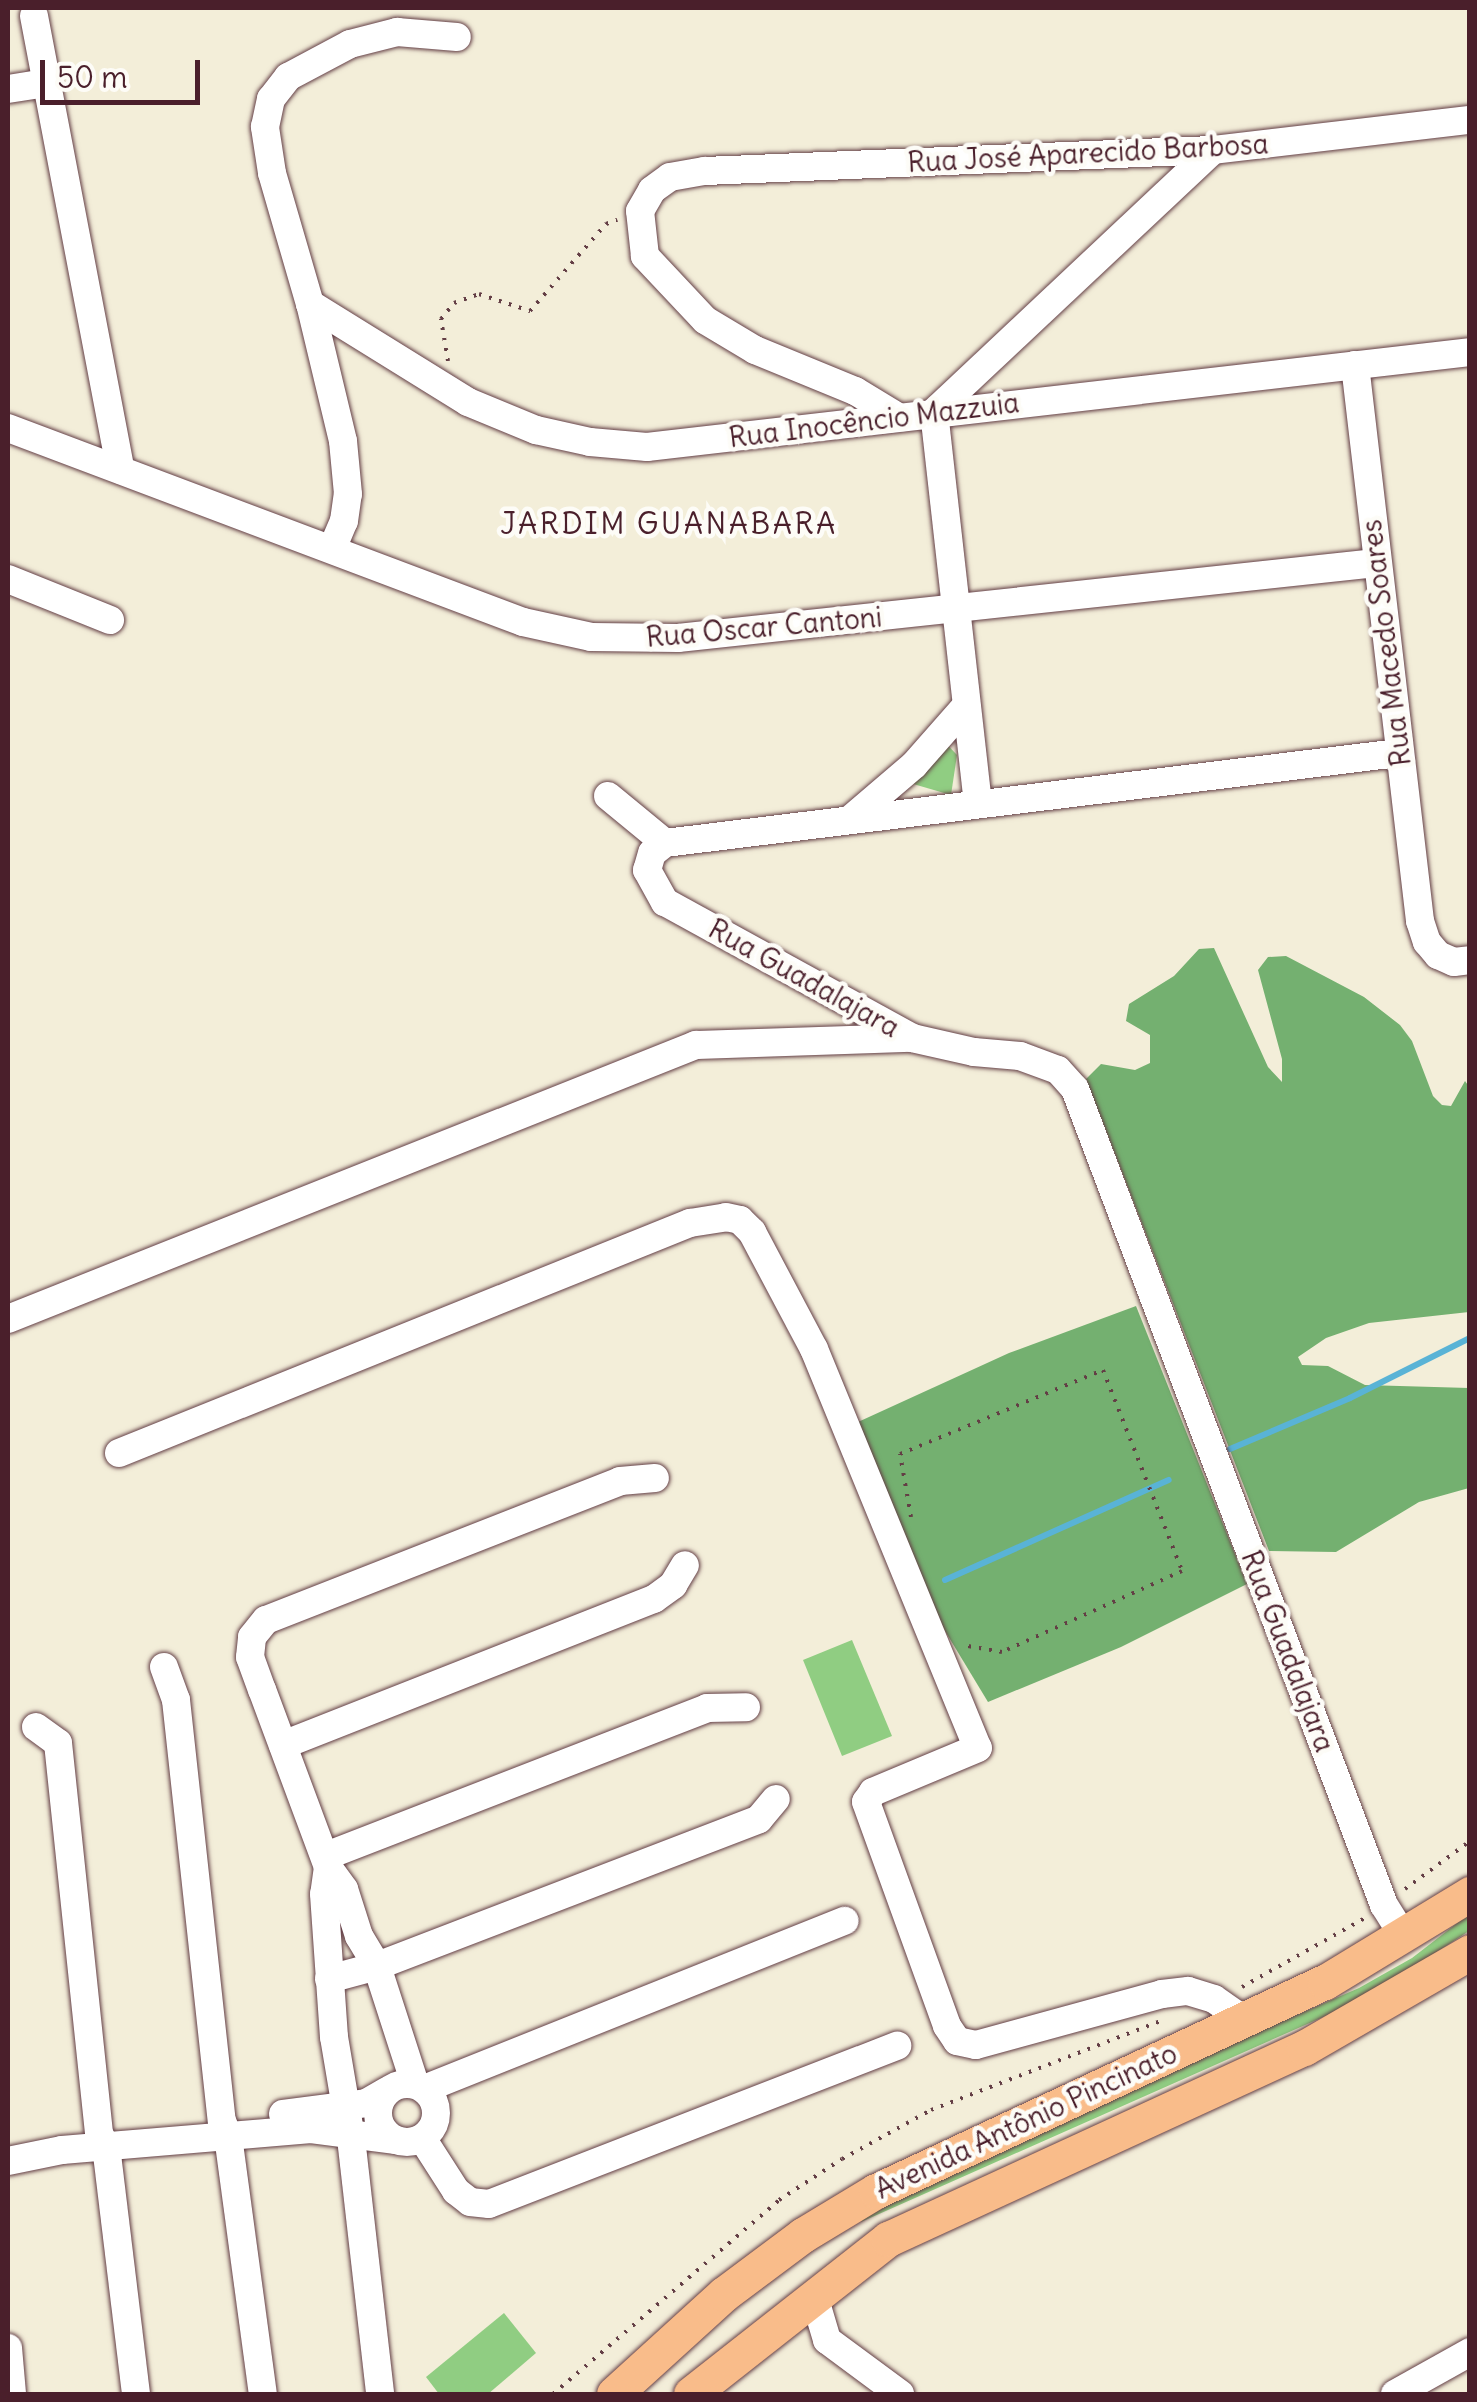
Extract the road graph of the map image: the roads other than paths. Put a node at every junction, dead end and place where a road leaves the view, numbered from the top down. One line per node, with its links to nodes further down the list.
1 (34, 16): 3 (street)
2 (457, 37): 7 (street)
3 (44, 83): 4 (street); 13 (street)
4 (8, 89)
5 (1470, 120): 6 (street, Rua José Aparecido Barbosa)
6 (1213, 150): 10 (street); 11 (street, Rua José Aparecido Barbosa)
7 (310, 304): 11 (street, Rua Inocêncio Mazzuia); 14 (street)
8 (1470, 352): 9 (street, Rua Inocêncio Mazzuia)
9 (1355, 366): 10 (street, Rua Inocêncio Mazzuia); 15 (street, Rua Macedo Soares)
10 (934, 412): 11 (street, Rua Inocêncio Mazzuia); 17 (street)
11 (898, 417)
12 (8, 428): 13 (street, Rua Oscar Cantoni)
13 (121, 470): 14 (street, Rua Oscar Cantoni)
14 (332, 549): 17 (street, Rua Oscar Cantoni)
15 (1376, 563): 17 (street, Rua Oscar Cantoni); 20 (street, Rua Macedo Soares)
16 (8, 579): 18 (street)
17 (955, 608): 19 (street)
18 (110, 620)
19 (965, 707): 22 (street); 23 (street)
20 (1398, 752): 22 (street); 25 (street, Rua Macedo Soares)
21 (608, 796): 24 (street)
22 (978, 804): 23 (street)
23 (852, 818): 24 (street)
24 (665, 843): 26 (street, Rua Guadalajara)
25 (1470, 960)
26 (912, 1038): 27 (street); 39 (street, Rua Guadalajara)
27 (8, 1319)
28 (119, 1453): 43 (street)
29 (654, 1478): 34 (street)
30 (685, 1565): 34 (street)
31 (164, 1667): 48 (street)
32 (746, 1708): 36 (street)
33 (36, 1726): 51 (street)
34 (283, 1745): 36 (street)
35 (776, 1800): 41 (street)
36 (327, 1861): 41 (street); 42 (street)
37 (1470, 1894): 39 (main road, Avenida Antônio Pincinato)
38 (845, 1921): 45 (street)
39 (1404, 1937): 43 (main road, Avenida Antônio Pincinato)
40 (1470, 1952): 55 (main road, Avenida Antônio Pincinato)
41 (377, 1966): 42 (street); 45 (street)
42 (329, 1979): 47 (street)
43 (1243, 2019): 54 (main road, Avenida Antônio Pincinato)
44 (897, 2046): 50 (street)
45 (419, 2086): 46 (street); 50 (street)
46 (387, 2091): 47 (street); 50 (street)
47 (343, 2108): 48 (street); 49 (street)
48 (225, 2128): 49 (street); 51 (street); 61 (street)
49 (351, 2138): 50 (street); 62 (street)
50 (408, 2139)
51 (103, 2140): 52 (street); 53 (street); 60 (street)
52 (8, 2144)
53 (8, 2161)
54 (803, 2234): 55 (main road); 57 (main road, Avenida Antônio Pincinato)
55 (814, 2296): 65 (main road, Avenida Antônio Pincinato); 66 (street)
56 (8, 2348): 59 (street)
57 (664, 2350): 63 (main road, Avenida Antônio Pincinato); 64 (main road)
58 (1470, 2352): 67 (street)
59 (12, 2394)
60 (136, 2394)
61 (263, 2394)
62 (380, 2394)
63 (614, 2394)
64 (675, 2394)
65 (691, 2394)
66 (900, 2394)
67 (1395, 2394)

